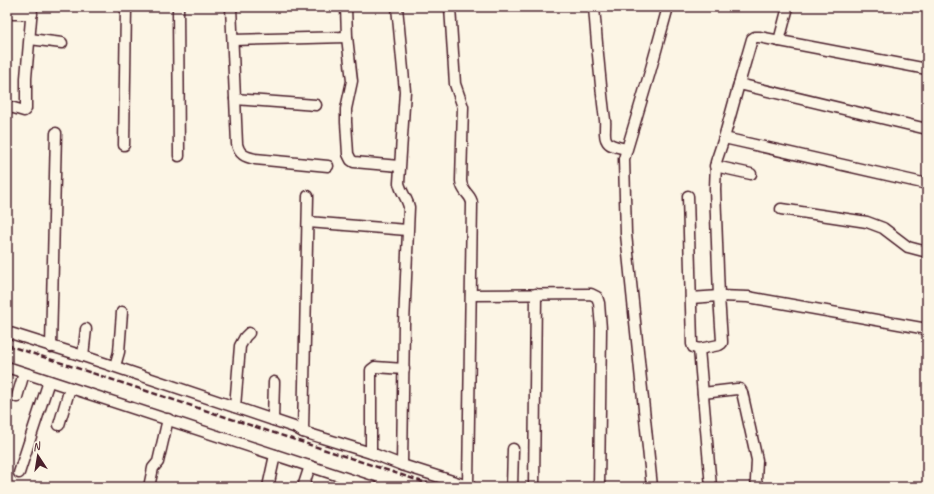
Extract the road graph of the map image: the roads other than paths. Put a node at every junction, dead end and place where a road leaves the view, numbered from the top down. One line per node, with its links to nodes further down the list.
1 (126, 7): 25 (street)
2 (178, 7): 27 (street)
3 (231, 7): 14 (street)
4 (346, 7): 12 (street)
5 (398, 7): 29 (street)
6 (450, 7): 40 (street)
7 (594, 7): 26 (street)
8 (668, 7): 26 (street)
9 (788, 7): 15 (street)
10 (32, 11): 11 (street); 13 (street)
11 (13, 14)
12 (347, 36): 14 (street); 29 (street)
13 (30, 39): 16 (street); 21 (street)
14 (233, 40): 19 (street)
15 (779, 41): 17 (street); 18 (street)
16 (62, 43)
17 (927, 69)
18 (738, 84): 22 (street); 24 (street)
19 (235, 99): 20 (street); 28 (street)
20 (316, 105)
21 (7, 106)
22 (927, 128)
23 (56, 133): 48 (street)
24 (724, 138): 30 (street); 32 (street)
25 (124, 145)
26 (626, 149): 79 (street)
27 (179, 156)
28 (328, 166)
29 (399, 166): 37 (street)
30 (715, 166): 31 (street); 41 (street)
31 (751, 174)
32 (927, 184)
33 (308, 196): 36 (street)
34 (688, 196): 42 (street)
35 (781, 209): 38 (street)
36 (308, 222): 37 (street); 64 (street)
37 (407, 230): 53 (street)
38 (927, 252)
39 (536, 294): 40 (street); 77 (street); 78 (street)
40 (471, 295): 75 (street)
41 (719, 296): 42 (street); 45 (street); 49 (street)
42 (691, 298): 49 (street)
43 (122, 312): 51 (street)
44 (86, 329): 50 (street)
45 (927, 329)
46 (7, 332): 48 (street)
47 (249, 333): 60 (street)
48 (51, 346): 50 (street)
49 (699, 349): 58 (street)
50 (83, 356): 51 (street)
51 (115, 366): 60 (street)
52 (7, 367): 54 (street)
53 (404, 369): 66 (street); 68 (street)
54 (24, 373): 55 (street); 59 (street)
55 (49, 381): 57 (street); 70 (street)
56 (274, 382): 62 (street)
57 (70, 388): 61 (street); 63 (street)
58 (703, 393): 80 (street); 81 (street)
59 (17, 397)
60 (235, 407): 62 (street)
61 (168, 419): 67 (street); 72 (street)
62 (273, 420): 64 (street)
63 (59, 425)
64 (302, 432): 66 (street)
65 (513, 449): 76 (street)
66 (371, 453): 68 (street)
67 (275, 455): 69 (street); 73 (street)
68 (402, 465): 75 (street)
69 (310, 466): 71 (street); 74 (street)
70 (19, 474)
71 (363, 485)
72 (149, 487)
73 (268, 487)
74 (303, 487)
75 (469, 487)
76 (512, 487)
77 (534, 487)
78 (599, 487)
79 (652, 487)
80 (711, 487)
81 (758, 487)

